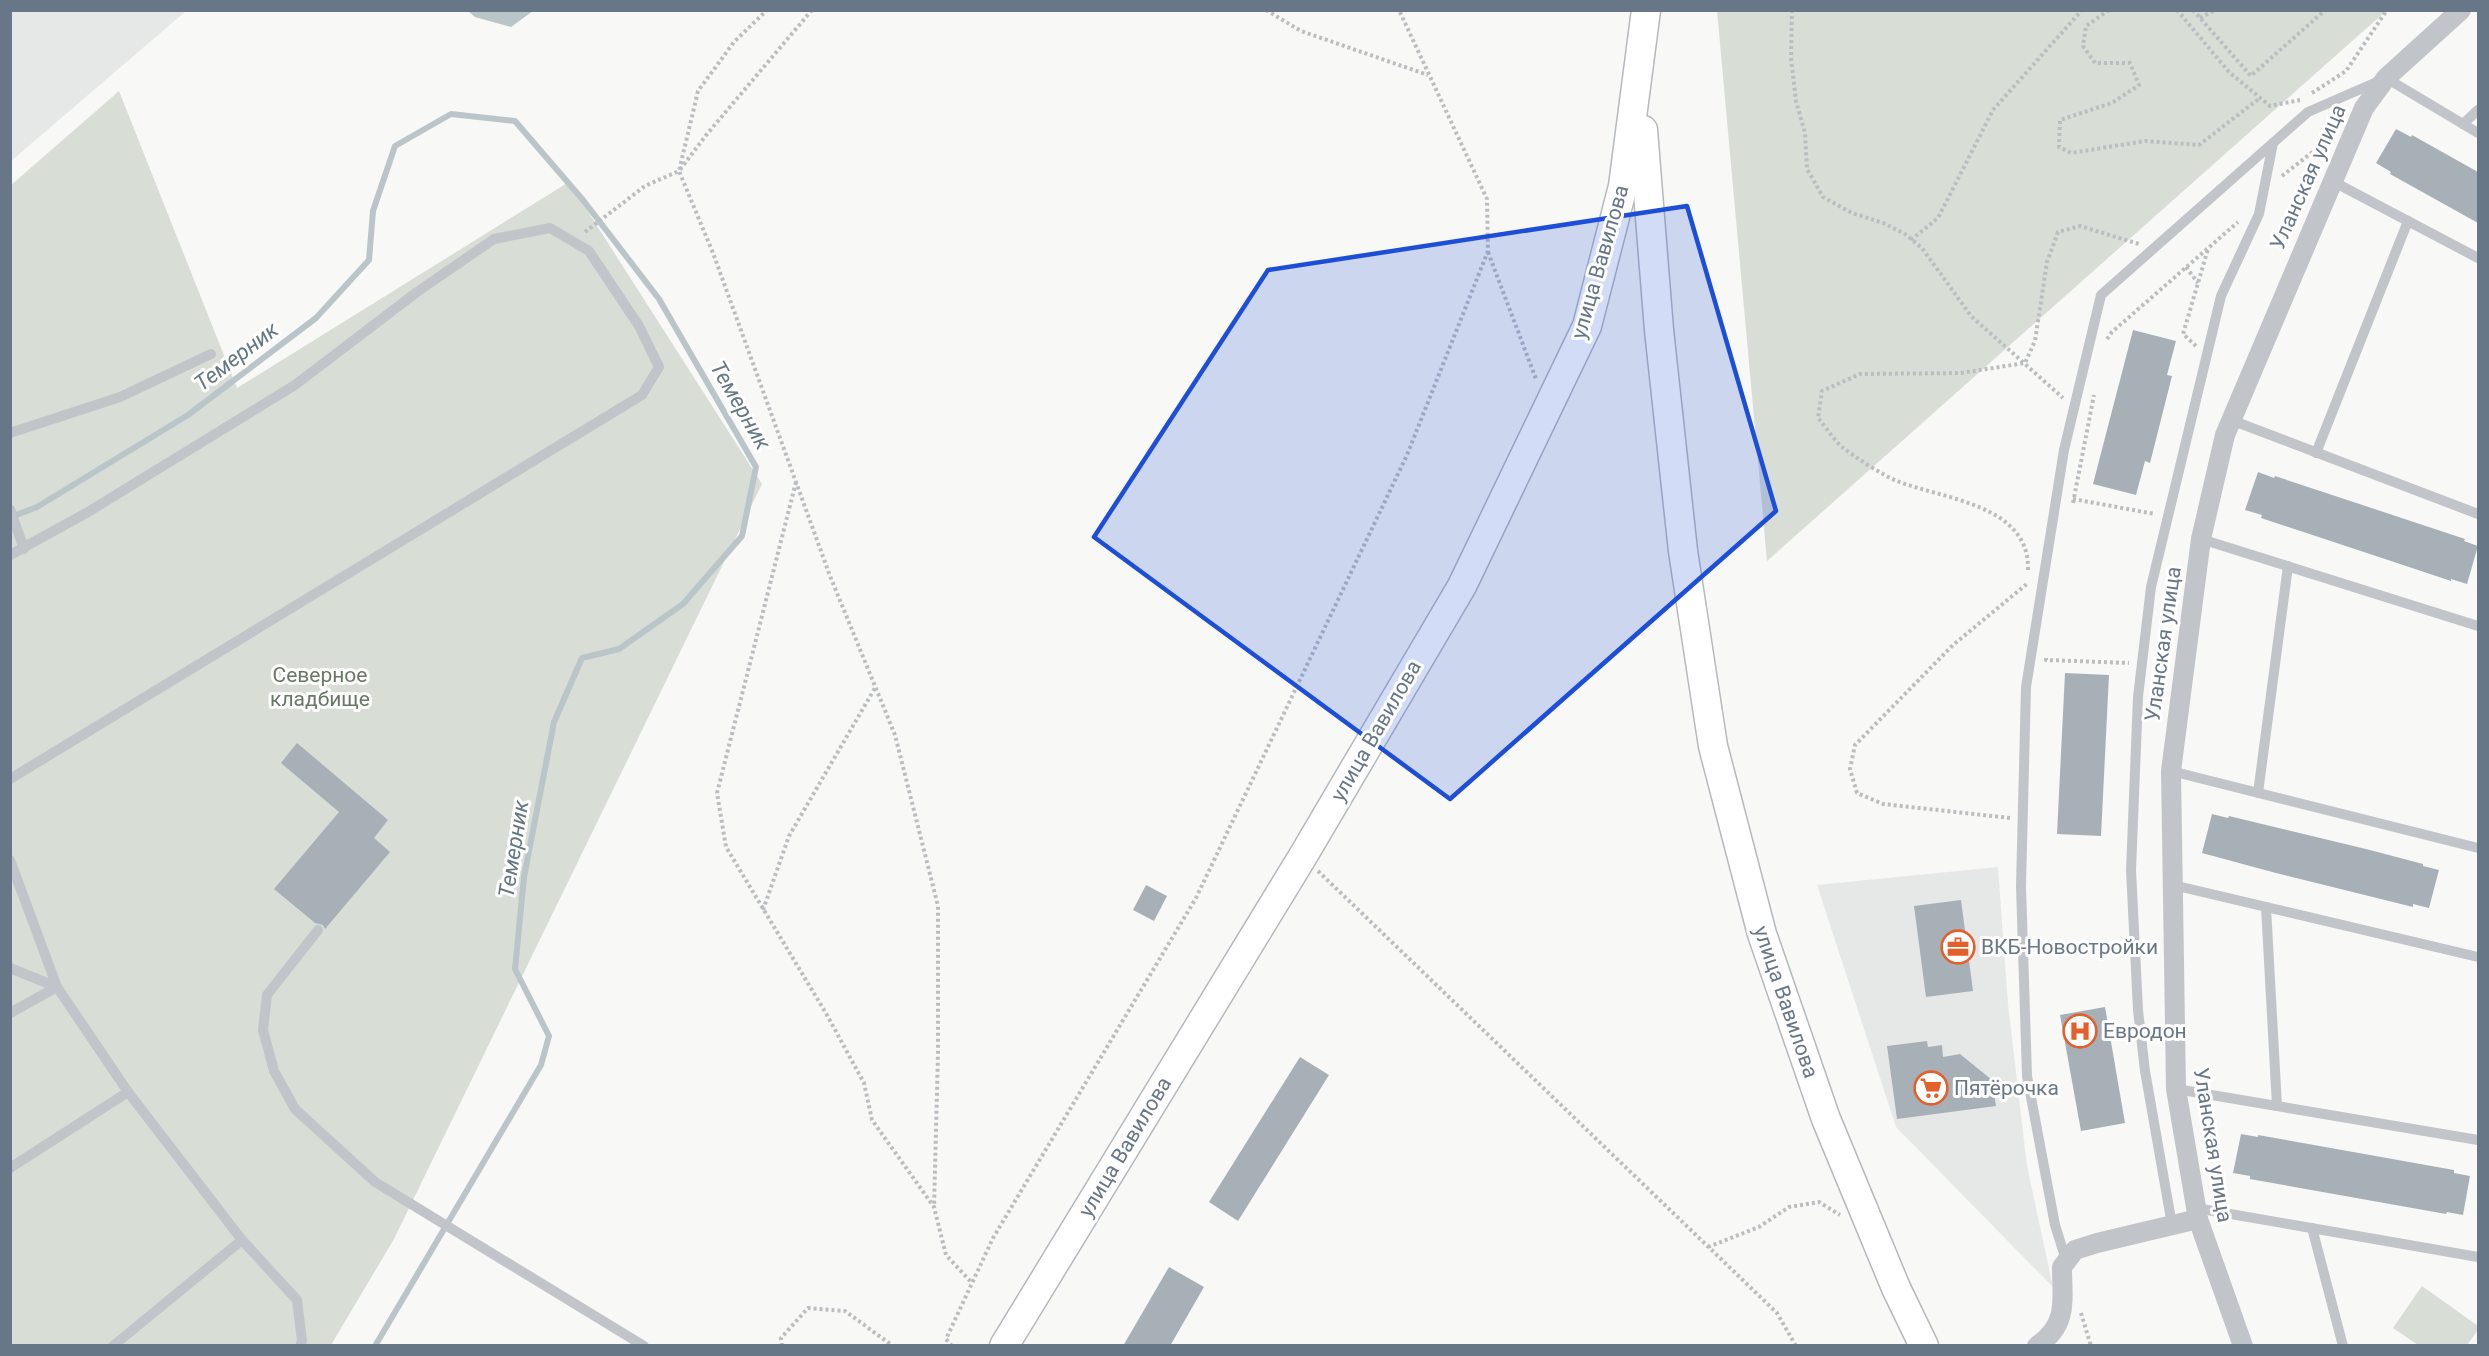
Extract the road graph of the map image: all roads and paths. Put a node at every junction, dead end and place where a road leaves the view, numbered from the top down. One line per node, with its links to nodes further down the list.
1 (767, 10): 27 (path)
2 (812, 10): 27 (path)
3 (1266, 10): 17 (path)
4 (1399, 10): 17 (path)
5 (1646, 10): 16 (street, улица Вавилова)
6 (1792, 10): 31 (path)
7 (2082, 10): 31 (path)
8 (2109, 10): 20 (path)
9 (2177, 10): 20 (path)
10 (2193, 10): 15 (path)
11 (2215, 10): 15 (path)
12 (2325, 10): 15 (path)
13 (2387, 10): 19 (path)
14 (2461, 10): 18 (street, Уланская улица)
15 (2200, 18)
16 (1638, 71): 42 (street, улица Вавилова); 85 (street, улица Вавилова)
17 (1429, 76): 34 (path)
18 (2386, 78): 23 (lane); 24 (street, Уланская улица); 26 (lane)
19 (2310, 94)
20 (2260, 98): 21 (path)
21 (2301, 99)
22 (2478, 110): 23 (lane)
23 (2463, 124): 25 (lane)
24 (2356, 127): 28 (street, Уланская улица); 29 (path)
25 (2478, 133)
26 (2273, 143): 29 (lane); 33 (lane)
27 (679, 171): 32 (path); 47 (path)
28 (2332, 181): 30 (lane); 44 (street, Уланская улица)
29 (2263, 191): 36 (path); 52 (lane)
30 (2408, 221): 35 (lane); 46 (lane)
31 (1911, 240): 40 (path)
32 (573, 242): 54 (lane); 62 (lane)
33 (2154, 248): 40 (path); 43 (lane)
34 (1488, 251): 42 (path); 90 (path)
35 (2478, 258)
36 (2186, 267): 37 (path); 38 (path)
37 (2198, 283)
38 (2105, 341)
39 (211, 354): 45 (lane)
40 (2025, 363): 43 (path); 64 (path)
41 (2096, 386): 48 (path)
42 (1547, 408): 66 (street, улица Вавилова)
43 (2074, 408): 64 (lane)
44 (2231, 420): 46 (lane); 53 (street, Уланская улица)
45 (10, 433)
46 (2316, 453): 51 (lane)
47 (796, 481): 60 (path); 70 (path)
48 (2073, 499): 50 (path); 52 (path)
49 (10, 509): 54 (lane)
50 (2071, 510)
51 (2478, 514)
52 (2168, 517): 59 (lane)
53 (2201, 539): 56 (lane); 61 (street, Уланская улица)
54 (24, 549): 55 (lane)
55 (10, 555)
56 (2288, 566): 57 (lane); 63 (lane)
57 (2478, 626)
58 (2048, 649): 59 (path)
59 (2142, 663): 83 (lane)
60 (876, 688): 70 (path); 81 (path)
61 (2170, 771): 63 (lane); 68 (street, Уланская улица)
62 (10, 779)
63 (2258, 793): 65 (lane)
64 (2022, 819): 89 (lane)
65 (2478, 848)
66 (1303, 856): 87 (path); 97 (street, улица Вавилова)
67 (10, 860): 74 (lane)
68 (2173, 885): 69 (lane); 76 (street, Уланская улица)
69 (2266, 907): 72 (lane); 78 (lane)
70 (763, 910): 81 (path)
71 (318, 930): 93 (lane)
72 (2478, 957)
73 (10, 968): 74 (lane)
74 (57, 987): 75 (lane); 77 (lane)
75 (10, 1013)
76 (2176, 1089): 78 (lane); 82 (street, Уланская улица)
77 (128, 1092): 80 (lane); 86 (lane)
78 (2277, 1106): 79 (lane)
79 (2478, 1140)
80 (10, 1168)
81 (934, 1207): 90 (path)
82 (2197, 1214): 83 (street); 84 (lane); 101 (street, Уланская улица)
83 (2172, 1225): 89 (street)
84 (2312, 1228): 88 (lane); 102 (lane)
85 (1874, 1236): 87 (path); 99 (street, улица Вавилова)
86 (243, 1240): 91 (lane); 92 (lane)
87 (1708, 1247): 98 (path)
88 (2478, 1257)
89 (2066, 1260): 100 (street)
90 (972, 1283): 96 (path)
91 (113, 1346)
92 (300, 1346)
93 (644, 1346)
94 (782, 1346): 95 (path)
95 (893, 1346)
96 (952, 1346)
97 (1004, 1346)
98 (1796, 1346)
99 (1924, 1346)
100 (2037, 1346)
101 (2243, 1346)
102 (2343, 1346)

